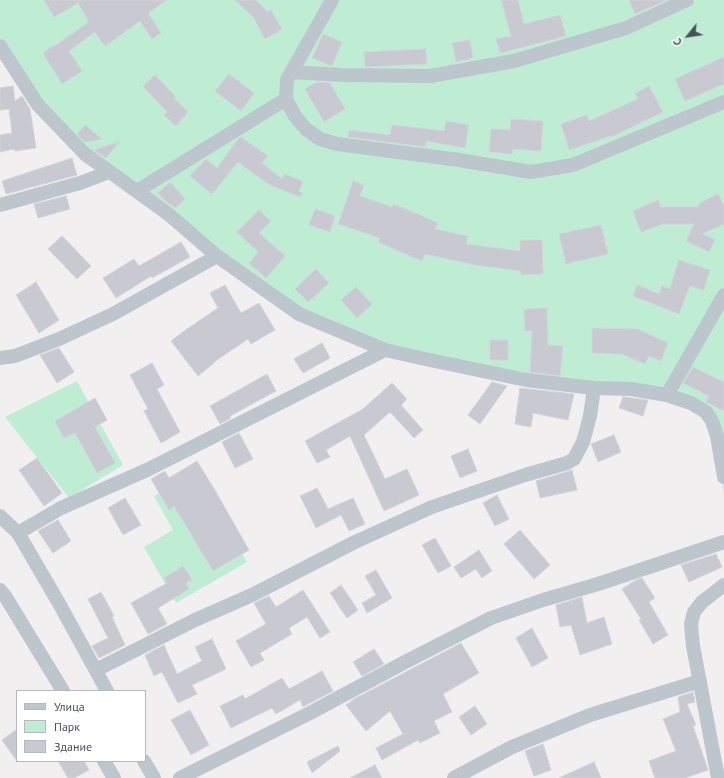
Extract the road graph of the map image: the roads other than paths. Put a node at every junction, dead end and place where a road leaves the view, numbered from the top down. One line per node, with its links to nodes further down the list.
1 (332, 0): 4 (street)
2 (687, 0): 4 (street)
3 (0, 46): 7 (street)
4 (291, 72): 5 (street)
5 (286, 99): 6 (street); 8 (street)
6 (724, 102)
7 (109, 172): 8 (street); 9 (street)
8 (137, 191): 10 (street)
9 (0, 205)
10 (217, 256): 12 (street); 13 (street)
11 (724, 295): 15 (street)
12 (386, 350): 14 (street); 18 (street)
13 (0, 358)
14 (594, 388): 15 (street); 22 (street)
15 (668, 395): 16 (street)
16 (724, 476)
17 (0, 516): 18 (street)
18 (18, 533): 22 (street)
19 (724, 542): 31 (street)
20 (724, 585): 23 (street)
21 (0, 590): 24 (street)
22 (96, 670): 25 (street)
23 (700, 681): 28 (street); 32 (street)
24 (62, 690)
25 (106, 690)
26 (105, 762): 29 (street)
27 (145, 762): 30 (street)
28 (716, 777)
29 (114, 778)
30 (154, 778)
31 (180, 778)
32 (454, 778)

